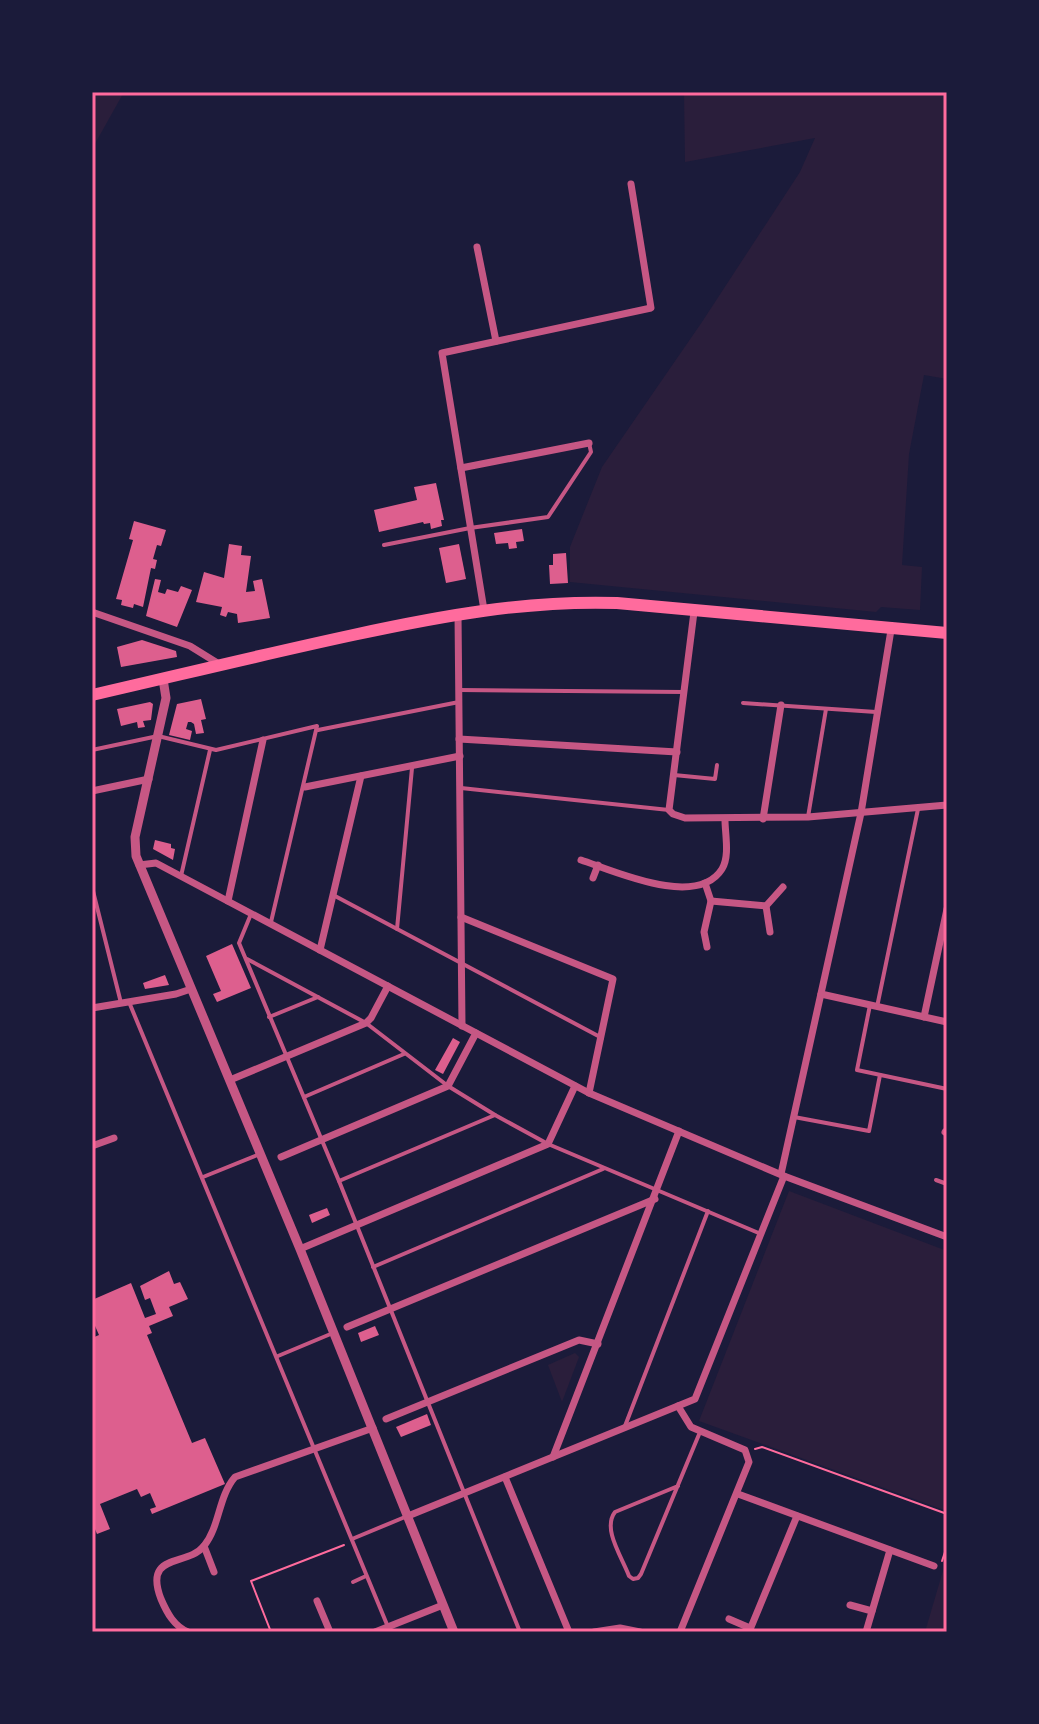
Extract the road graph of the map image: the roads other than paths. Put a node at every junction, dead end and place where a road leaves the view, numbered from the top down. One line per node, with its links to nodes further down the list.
1 (631, 184): 3 (street)
2 (477, 247): 3 (street)
3 (496, 341): 5 (street)
4 (589, 443): 5 (street); 6 (lane)
5 (461, 468): 6 (street)
6 (470, 528): 7 (lane); 8 (street)
7 (384, 545)
8 (484, 610): 10 (main road); 11 (main road)
9 (92, 612): 14 (street)
10 (694, 612): 12 (main road); 17 (street)
11 (458, 614): 14 (main road); 16 (street)
12 (891, 630): 13 (main road); 23 (street)
13 (947, 633)
14 (220, 665): 15 (main road)
15 (163, 679): 18 (main road); 25 (street)
16 (459, 690): 17 (lane); 19 (street)
17 (684, 692): 30 (street)
18 (92, 695)
19 (459, 702): 24 (lane); 26 (street)
20 (743, 703): 21 (lane)
21 (781, 705): 22 (lane); 45 (street)
22 (826, 709): 23 (lane); 44 (lane)
23 (879, 712): 43 (street)
24 (318, 728): 27 (lane); 37 (lane)
25 (158, 736): 28 (lane); 29 (lane); 36 (street)
26 (459, 739): 30 (street); 31 (street)
27 (263, 740): 29 (lane); 56 (street)
28 (92, 750)
29 (210, 750): 50 (lane)
30 (677, 752): 34 (street)
31 (460, 756): 32 (street); 38 (street)
32 (412, 765): 35 (street); 63 (lane)
33 (717, 765): 34 (lane)
34 (674, 775): 42 (street)
35 (361, 776): 37 (street); 55 (street)
36 (149, 779): 39 (street); 48 (street)
37 (305, 787): 62 (lane)
38 (460, 788): 42 (lane); 61 (street)
39 (92, 791)
40 (947, 805): 41 (street)
41 (918, 808): 43 (street); 74 (lane)
42 (669, 810): 46 (street)
43 (861, 813): 44 (street); 71 (street)
44 (808, 817): 45 (street)
45 (763, 819): 46 (street)
46 (725, 820): 52 (street)
47 (581, 860): 49 (street)
48 (139, 865): 50 (street); 70 (street)
49 (598, 865): 51 (street); 52 (street)
50 (181, 876): 56 (street)
51 (593, 878)
52 (705, 883): 57 (street)
53 (92, 887): 73 (lane)
54 (783, 887): 58 (street)
55 (333, 895): 63 (lane); 66 (street)
56 (228, 901): 60 (street)
57 (711, 901): 58 (street); 65 (street)
58 (766, 906): 64 (street)
59 (947, 909): 77 (street)
60 (251, 914): 62 (street); 67 (lane)
61 (461, 917): 68 (street); 82 (street)
62 (270, 924): 66 (street)
63 (397, 929): 68 (lane)
64 (770, 932)
65 (707, 947)
66 (320, 950): 69 (street)
67 (246, 959): 72 (lane); 76 (lane)
68 (461, 964): 80 (street); 82 (lane)
69 (388, 986): 79 (street); 80 (street)
70 (191, 989): 73 (street); 86 (street)
71 (821, 994): 74 (street); 93 (street)
72 (318, 997): 76 (lane); 79 (lane)
73 (125, 1003): 75 (street); 103 (lane)
74 (873, 1006): 77 (street); 85 (lane)
75 (92, 1008)
76 (269, 1017): 84 (lane)
77 (924, 1017): 78 (street)
78 (947, 1022)
79 (366, 1023): 83 (lane); 84 (street)
80 (462, 1026): 81 (street)
81 (476, 1033): 87 (street); 88 (street)
82 (602, 1038): 90 (street)
83 (404, 1054): 87 (lane); 91 (lane)
84 (286, 1056): 86 (street); 91 (lane)
85 (880, 1075): 89 (lane); 93 (lane)
86 (230, 1080): 99 (street)
87 (448, 1086): 92 (lane); 96 (street)
88 (575, 1086): 90 (street); 97 (street)
89 (947, 1089)
90 (589, 1093): 94 (street)
91 (304, 1097): 96 (lane)
92 (495, 1115): 97 (lane); 105 (lane)
93 (794, 1117): 102 (street)
94 (679, 1131): 102 (street); 107 (street)
95 (114, 1138): 98 (street)
96 (321, 1140): 100 (street); 105 (lane)
97 (548, 1144): 101 (lane); 110 (street)
98 (92, 1146)
99 (261, 1154): 103 (lane); 113 (street)
100 (281, 1157)
101 (604, 1168): 107 (lane); 114 (lane)
102 (782, 1175): 111 (street); 112 (street)
103 (203, 1177): 119 (lane)
104 (936, 1180): 106 (lane)
105 (339, 1181): 110 (lane)
106 (947, 1184)
107 (658, 1189): 108 (street); 109 (lane)
108 (655, 1199): 115 (street); 118 (street)
109 (708, 1211): 111 (lane); 124 (lane)
110 (356, 1225): 113 (street); 114 (lane)
111 (761, 1234): 121 (street)
112 (947, 1237)
113 (300, 1249): 117 (street)
114 (373, 1267): 115 (lane)
115 (390, 1309): 116 (street); 120 (lane)
116 (347, 1327)
117 (333, 1333): 119 (lane); 123 (street)
118 (598, 1344): 120 (street); 127 (street)
119 (278, 1356): 126 (lane)
120 (428, 1402): 122 (street); 130 (lane)
121 (678, 1406): 124 (street); 125 (street)
122 (386, 1419)
123 (373, 1428): 126 (street); 132 (street)
124 (624, 1428): 127 (street)
125 (700, 1432): 129 (lane); 131 (street)
126 (316, 1449): 134 (lane); 135 (street)
127 (553, 1457): 128 (street)
128 (505, 1477): 130 (street); 153 (street)
129 (678, 1486): 129 (lane)
130 (465, 1493): 132 (street); 152 (lane)
131 (738, 1494): 133 (street); 156 (street)
132 (408, 1516): 134 (lane); 142 (street)
133 (797, 1516): 136 (street); 147 (street)
134 (352, 1540): 139 (lane)
135 (204, 1546): 138 (street); 148 (street)
136 (890, 1550): 137 (street); 144 (street)
137 (934, 1566)
138 (214, 1572)
139 (367, 1576): 140 (lane); 146 (lane)
140 (353, 1582)
141 (317, 1601): 149 (street)
142 (443, 1605): 146 (street); 151 (street)
143 (850, 1605): 144 (street)
144 (872, 1611): 157 (street)
145 (729, 1619): 147 (street)
146 (389, 1630): 150 (street)
147 (750, 1630)
148 (185, 1632)
149 (330, 1632)
150 (375, 1632)
151 (454, 1632)
152 (520, 1632)
153 (569, 1632)
154 (594, 1632): 155 (street)
155 (640, 1632)
156 (680, 1632)
157 (866, 1632)

